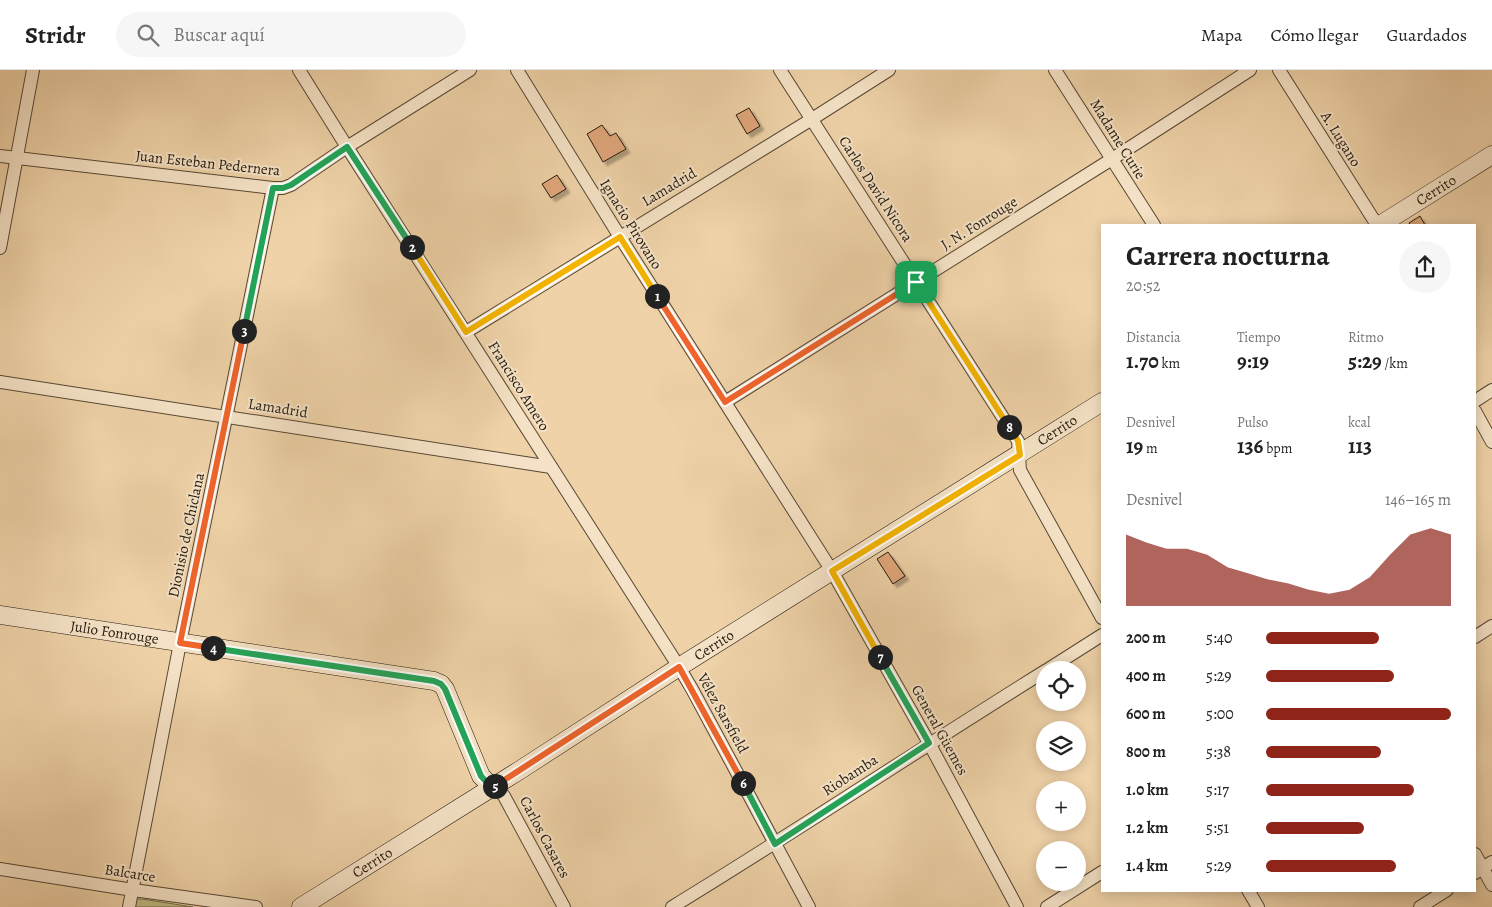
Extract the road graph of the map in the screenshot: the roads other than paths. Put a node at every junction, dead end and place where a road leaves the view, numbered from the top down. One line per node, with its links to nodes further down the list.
1 (33, 70): 14 (street)
2 (299, 70): 11 (street, Francisco Amero)
3 (470, 70): 11 (street, Juan Esteban Pedernera)
4 (517, 70): 20 (street, Ignacio Pirovano)
5 (780, 70): 10 (street, Carlos David Nicora)
6 (889, 70): 10 (street, Lamadrid)
7 (1055, 70): 15 (street, Madame Curie)
8 (1250, 70): 15 (street, J. N. Fonrouge)
9 (1278, 70): 18 (street, A. Lugano)
10 (812, 120): 20 (street, Lamadrid); 22 (street, Carlos David Nicora)
11 (347, 147): 16 (street, Juan Esteban Pedernera); 23 (street, Francisco Amero)
12 (1492, 154): 19 (main road, Cerrito)
13 (0, 156): 14 (street, Juan Esteban Pedernera)
14 (17, 158): 16 (street, Juan Esteban Pedernera); 21 (street)
15 (1112, 159): 17 (street, Madame Curie); 22 (street, J. N. Fonrouge)
16 (273, 188): 30 (street, Dionisio de Chiclana)
17 (1153, 224)
18 (1378, 224)
19 (1381, 224)
20 (620, 237): 23 (street, Lamadrid); 27 (street, Ignacio Pirovano)
21 (0, 248)
22 (916, 282): 27 (street, J. N. Fonrouge); 32 (street, Carlos David Nicora)
23 (466, 332): 33 (street, Francisco Amero)
24 (0, 382): 30 (street, Lamadrid)
25 (1492, 390): 26 (street)
26 (1476, 399)
27 (725, 402): 34 (street, Ignacio Pirovano)
28 (1101, 403): 32 (main road, Cerrito)
29 (1476, 412): 31 (street)
30 (227, 416): 33 (street, Lamadrid); 40 (street, Dionisio de Chiclana)
31 (1492, 442)
32 (1020, 455): 34 (main road, Cerrito); 36 (street, Carlos David Nicora)
33 (550, 467): 42 (street, Francisco Amero)
34 (832, 571): 42 (main road, Cerrito); 44 (street, General Güemes)
35 (0, 615): 40 (main road, Julio Fonrouge)
36 (1101, 616)
37 (1492, 626): 39 (street)
38 (1101, 636): 41 (street, Riobamba)
39 (1476, 636)
40 (180, 643): 45 (main road, Julio Fonrouge); 52 (street, Dionisio de Chiclana)
41 (1060, 661)
42 (679, 667): 45 (main road, Cerrito); 46 (street, Vélez Sarsfield)
43 (1036, 676): 44 (street, Riobamba)
44 (929, 743): 46 (street, Riobamba); 61 (street, General Güemes)
45 (492, 788): 57 (main road, Cerrito); 58 (street, Carlos Casares)
46 (775, 844): 59 (street, Riobamba); 60 (street, Vélez Sarsfield)
47 (1476, 856): 48 (street)
48 (1483, 868): 51 (street)
49 (0, 869): 52 (street, Balcarce)
50 (1101, 873): 62 (street)
51 (1492, 885)
52 (133, 890): 55 (street, Dionisio de Chiclana); 56 (street, Balcarce)
53 (1249, 892): 63 (street)
54 (1445, 892): 64 (street)
55 (129, 907)
56 (256, 907)
57 (302, 907)
58 (564, 907)
59 (672, 907)
60 (809, 907)
61 (1017, 907)
62 (1047, 907)
63 (1258, 907)
64 (1420, 907)

